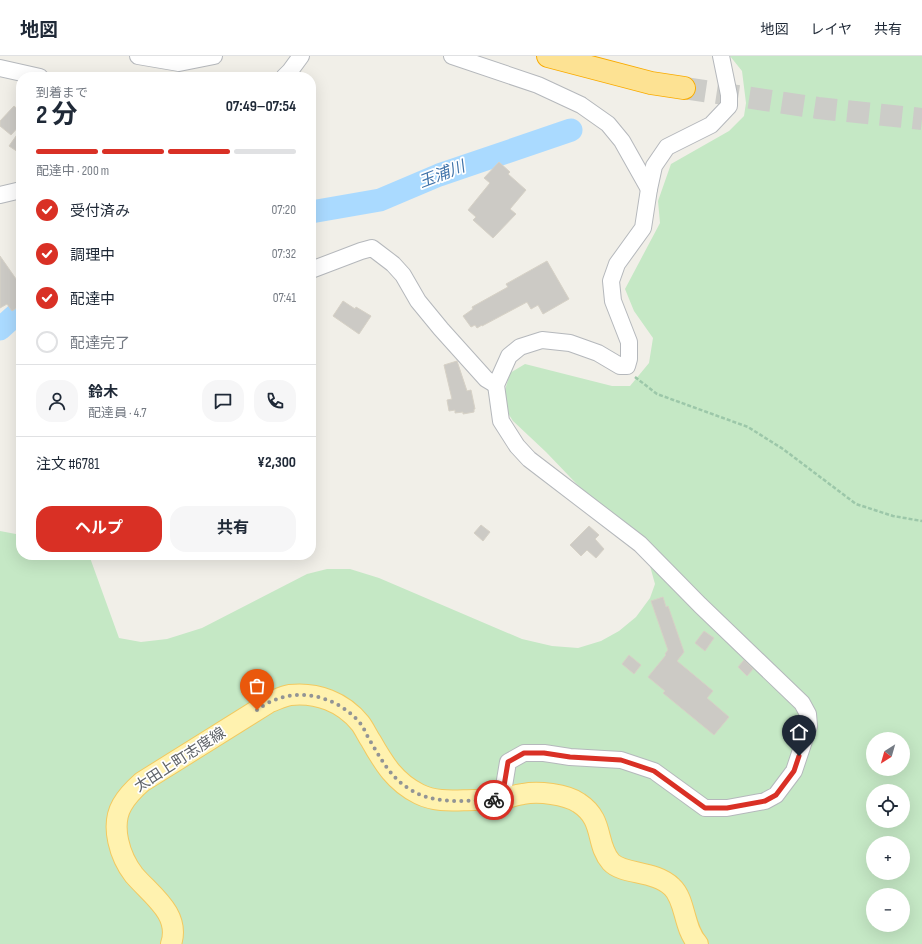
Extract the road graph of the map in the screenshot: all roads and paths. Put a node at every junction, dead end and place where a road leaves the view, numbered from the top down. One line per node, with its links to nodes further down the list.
1 (138, 56): 2 (street)
2 (214, 56)
3 (301, 56): 9 (street)
4 (452, 56): 11 (street)
5 (548, 56): 10 (highway)
6 (721, 56): 11 (street)
7 (0, 68): 8 (street)
8 (18, 72)
9 (289, 72)
10 (684, 88)
11 (649, 189): 15 (street)
12 (16, 191): 13 (street)
13 (0, 195)
14 (316, 268): 16 (street)
15 (620, 366): 16 (street); 17 (path)
16 (496, 385): 18 (street)
17 (922, 521)
18 (498, 800): 19 (main road, 太田上町志度線); 20 (main road, 太田上町志度線)
19 (171, 944)
20 (698, 944)

